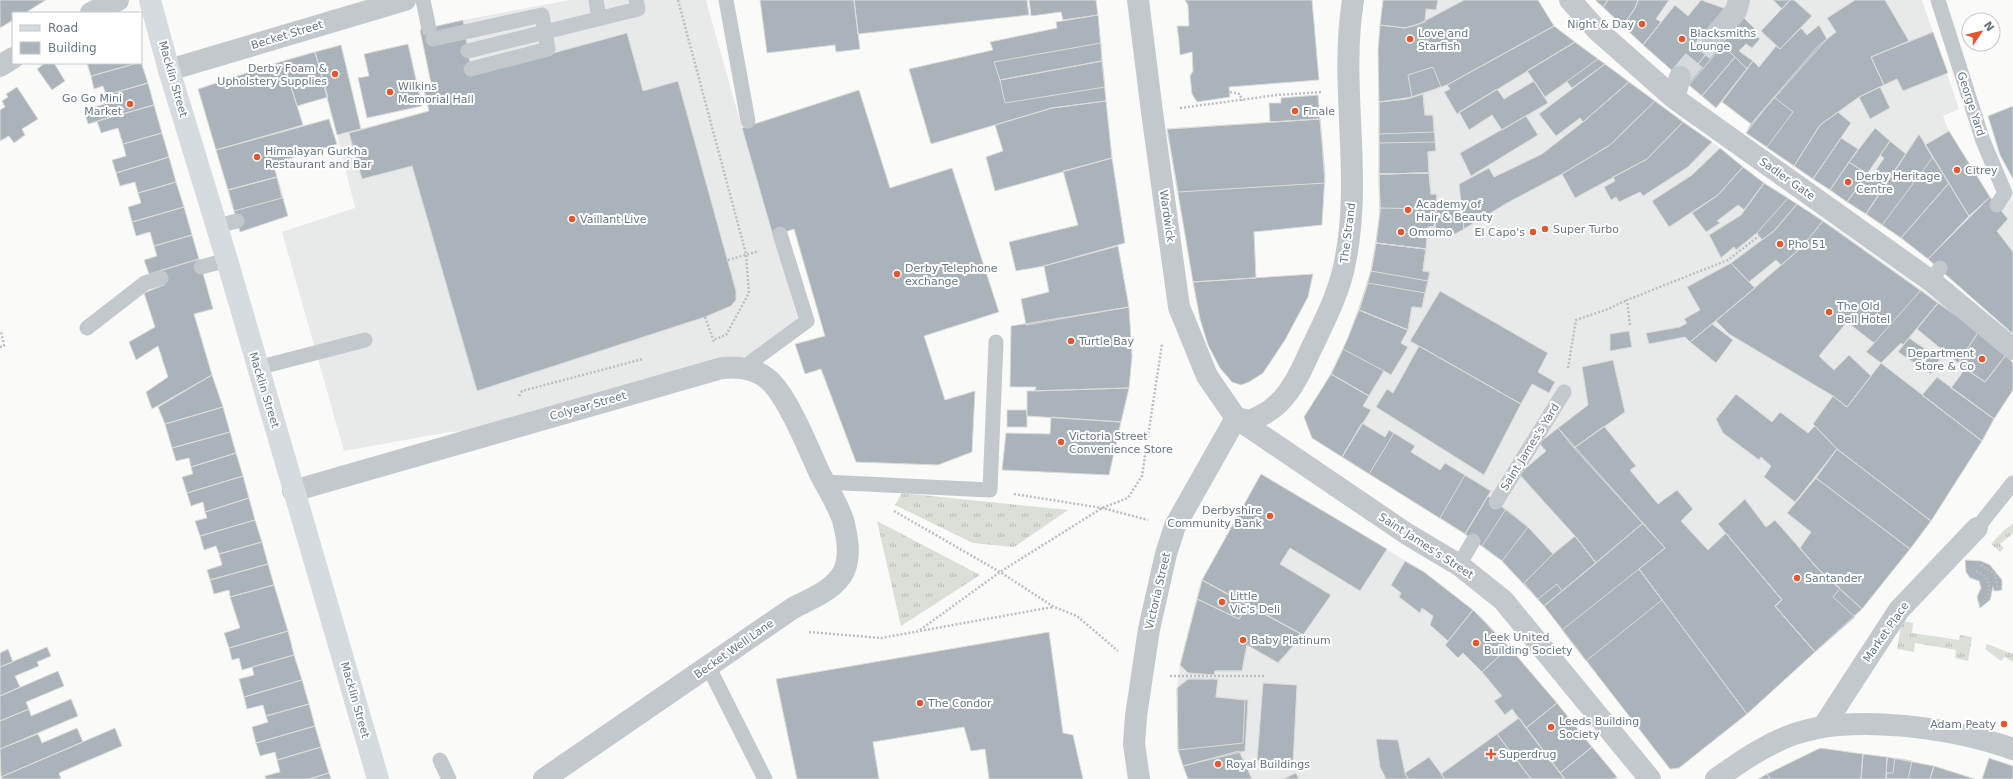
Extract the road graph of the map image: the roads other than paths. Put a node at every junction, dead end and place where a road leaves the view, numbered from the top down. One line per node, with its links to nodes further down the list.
1 (118, 0): 13 (street)
2 (150, 0): 21 (street, Macklin Street)
3 (405, 0): 21 (street, Becket Street)
4 (423, 0): 15 (lane)
5 (596, 0): 14 (lane)
6 (636, 0): 14 (lane)
7 (726, 0): 24 (lane)
8 (1138, 0): 37 (street, Wardwick)
9 (1353, 0): 37 (street, The Strand)
10 (1570, 0): 23 (street, Sadler Gate)
11 (1739, 0): 16 (street)
12 (1938, 0): 25 (lane, George Yard)
13 (93, 12)
14 (599, 18): 15 (lane)
15 (545, 31): 17 (lane); 20 (lane)
16 (1713, 38)
17 (468, 51)
18 (12, 59): 19 (street)
19 (0, 66)
20 (471, 69)
21 (169, 70): 27 (street, Macklin Street)
22 (1680, 77): 23 (street)
23 (1674, 98): 33 (street, Sadler Gate)
24 (748, 121)
25 (1996, 205)
26 (780, 234): 35 (lane)
27 (227, 260): 28 (lane); 34 (street, Macklin Street)
28 (201, 267)
29 (161, 278): 30 (lane)
30 (87, 328)
31 (365, 340): 34 (lane)
32 (996, 342): 38 (lane)
33 (2013, 350)
34 (257, 368): 40 (street, Macklin Street)
35 (743, 368): 38 (street, Colyear Street); 40 (street, Colyear Street)
36 (1564, 392): 41 (lane, Saint James's Yard)
37 (1236, 418): 44 (street, Saint James's Street); 53 (street, Victoria Street)
38 (824, 482): 45 (street, Becket Well Lane)
39 (2013, 483): 42 (lane)
40 (293, 491): 49 (street, Macklin Street)
41 (1496, 502)
42 (1977, 528): 46 (street, Market Place)
43 (1473, 541): 44 (lane)
44 (1459, 565): 54 (street, Saint James's Street)
45 (708, 666): 51 (street, Becket Well Lane); 52 (lane)
46 (1823, 727): 47 (street); 55 (street)
47 (2013, 749)
48 (440, 760): 50 (lane)
49 (378, 779)
50 (449, 779)
51 (544, 779)
52 (765, 779)
53 (1139, 779)
54 (1650, 779)
55 (1716, 779)

